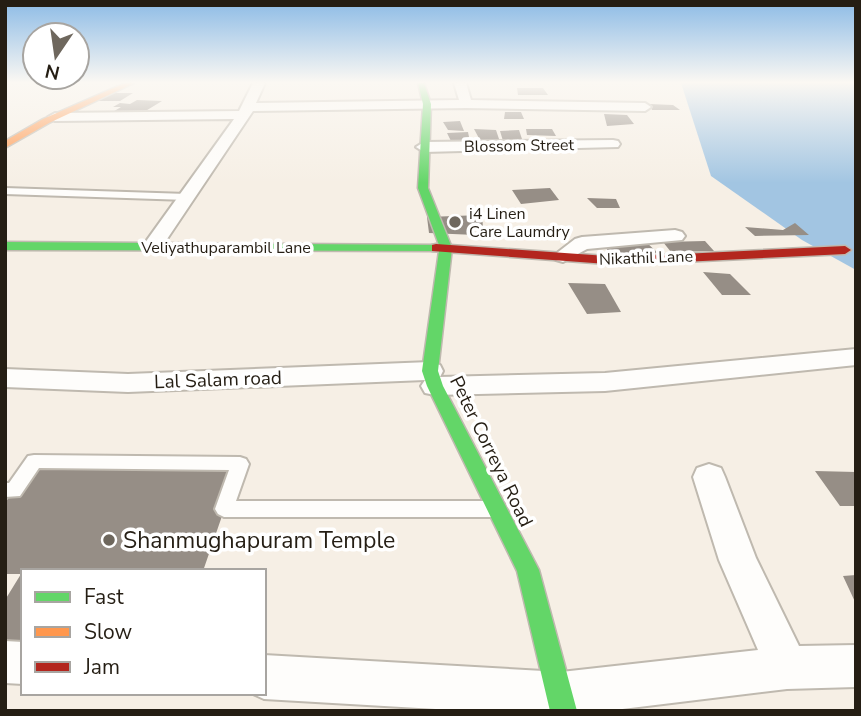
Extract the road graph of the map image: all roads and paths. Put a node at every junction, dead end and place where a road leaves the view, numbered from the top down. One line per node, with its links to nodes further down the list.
1 (23, 116): 6 (street)
2 (74, 116): 5 (street)
3 (242, 116): 11 (street)
4 (426, 116): 9 (street, Peter Correya Road)
5 (55, 117): 7 (street)
6 (16, 120)
7 (5, 145)
8 (613, 145): 9 (street, Blossom Street)
9 (425, 147): 15 (street, Peter Correya Road)
10 (5, 191): 11 (lane)
11 (187, 197): 14 (street)
12 (675, 236): 17 (street)
13 (5, 246): 14 (street, Veliyathuparambil Lane)
14 (152, 247): 15 (street, Veliyathuparambil Lane)
15 (446, 248): 17 (street, Nikathil Lane); 20 (street, Peter Correya Road)
16 (845, 250): 17 (street, Nikathil Lane)
17 (563, 256)
18 (856, 358): 20 (street, Lal Salam road)
19 (5, 378): 20 (street, Lal Salam road)
20 (433, 379): 23 (street, Peter Correya Road)
21 (709, 477): 25 (street)
22 (5, 490): 23 (lane)
23 (496, 509): 27 (street, Peter Correya Road)
24 (856, 666): 25 (street)
25 (787, 668): 27 (street)
26 (266, 677): 27 (street)
27 (562, 702)

